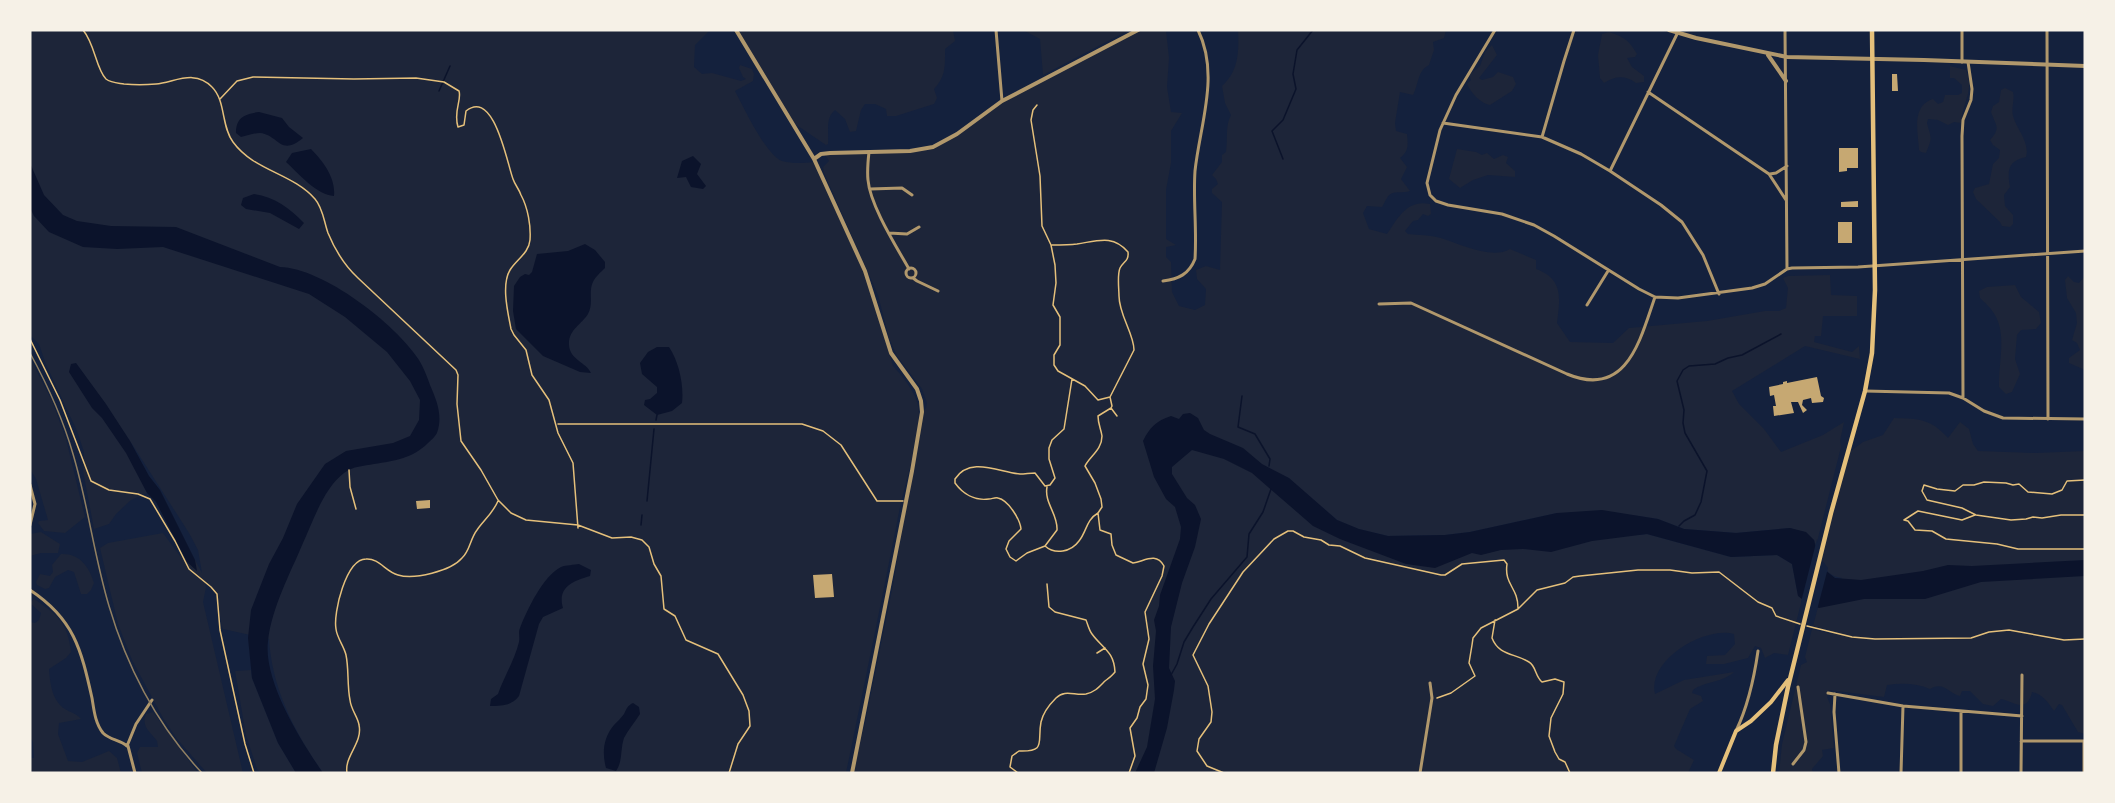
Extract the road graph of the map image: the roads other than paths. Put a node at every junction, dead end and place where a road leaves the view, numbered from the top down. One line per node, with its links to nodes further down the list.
1 (736, 30): 26 (street)
2 (996, 30): 22 (street)
3 (1138, 30): 22 (street)
4 (1198, 30): 43 (street)
5 (1495, 30): 23 (street)
6 (1574, 30): 24 (street)
7 (1669, 30): 12 (street)
8 (1785, 30): 14 (street)
9 (1872, 30): 15 (main road)
10 (1962, 30): 16 (street)
11 (2047, 30): 18 (street)
12 (1678, 32): 13 (street); 21 (street)
13 (1767, 54): 14 (street); 20 (street)
14 (1786, 57): 15 (street); 20 (street)
15 (1872, 58): 16 (street); 38 (main road)
16 (1962, 62): 17 (street)
17 (1968, 62): 18 (street); 37 (street)
18 (2047, 65): 19 (street); 36 (street)
19 (2085, 66)
20 (1786, 81): 27 (street)
21 (1648, 92): 28 (street); 29 (street)
22 (1002, 101): 25 (street)
23 (1442, 123): 24 (street); 41 (street)
24 (1542, 137): 28 (street)
25 (868, 152): 26 (street); 30 (street)
26 (814, 159): 73 (street)
27 (1787, 166): 29 (street); 32 (street)
28 (1610, 171): 45 (street)
29 (1769, 174): 32 (street)
30 (870, 189): 31 (street); 34 (street)
31 (912, 195)
32 (1787, 201): 40 (street)
33 (919, 227): 34 (street)
34 (889, 233): 39 (street)
35 (2085, 251): 36 (street)
36 (2047, 254): 37 (street); 51 (street)
37 (1964, 260): 38 (street); 50 (street)
38 (1875, 266): 40 (street); 49 (main road)
39 (909, 268): 42 (street); 42 (street)
40 (1787, 269): 45 (street)
41 (1608, 271): 46 (street); 48 (street)
42 (913, 278): 44 (street)
43 (1163, 281)
44 (938, 291)
45 (1719, 294): 46 (street)
46 (1655, 297): 47 (street)
47 (1379, 304)
48 (1587, 305)
49 (1864, 391): 50 (street); 58 (main road)
50 (1963, 398): 51 (street)
51 (2048, 418): 52 (street)
52 (2085, 419)
53 (30, 484): 54 (street)
54 (30, 525)
55 (30, 590): 70 (street)
56 (1758, 651): 67 (street)
57 (2022, 675): 66 (street)
58 (1791, 677): 67 (main road); 76 (main road)
59 (1430, 683): 74 (street)
60 (1798, 687): 71 (street)
61 (1828, 693): 62 (street)
62 (1835, 694): 64 (street); 77 (street)
63 (152, 700): 70 (street)
64 (1903, 706): 65 (street); 78 (street)
65 (1961, 711): 66 (street); 79 (street)
66 (2022, 716): 68 (street)
67 (1736, 731): 75 (main road)
68 (2021, 741): 69 (street); 80 (street)
69 (2084, 741): 81 (street)
70 (128, 746): 72 (street)
71 (1792, 764)
72 (135, 773)
73 (852, 773)
74 (1420, 773)
75 (1719, 773)
76 (1773, 773)
77 (1839, 773)
78 (1901, 773)
79 (1961, 773)
80 (2020, 773)
81 (2084, 773)

